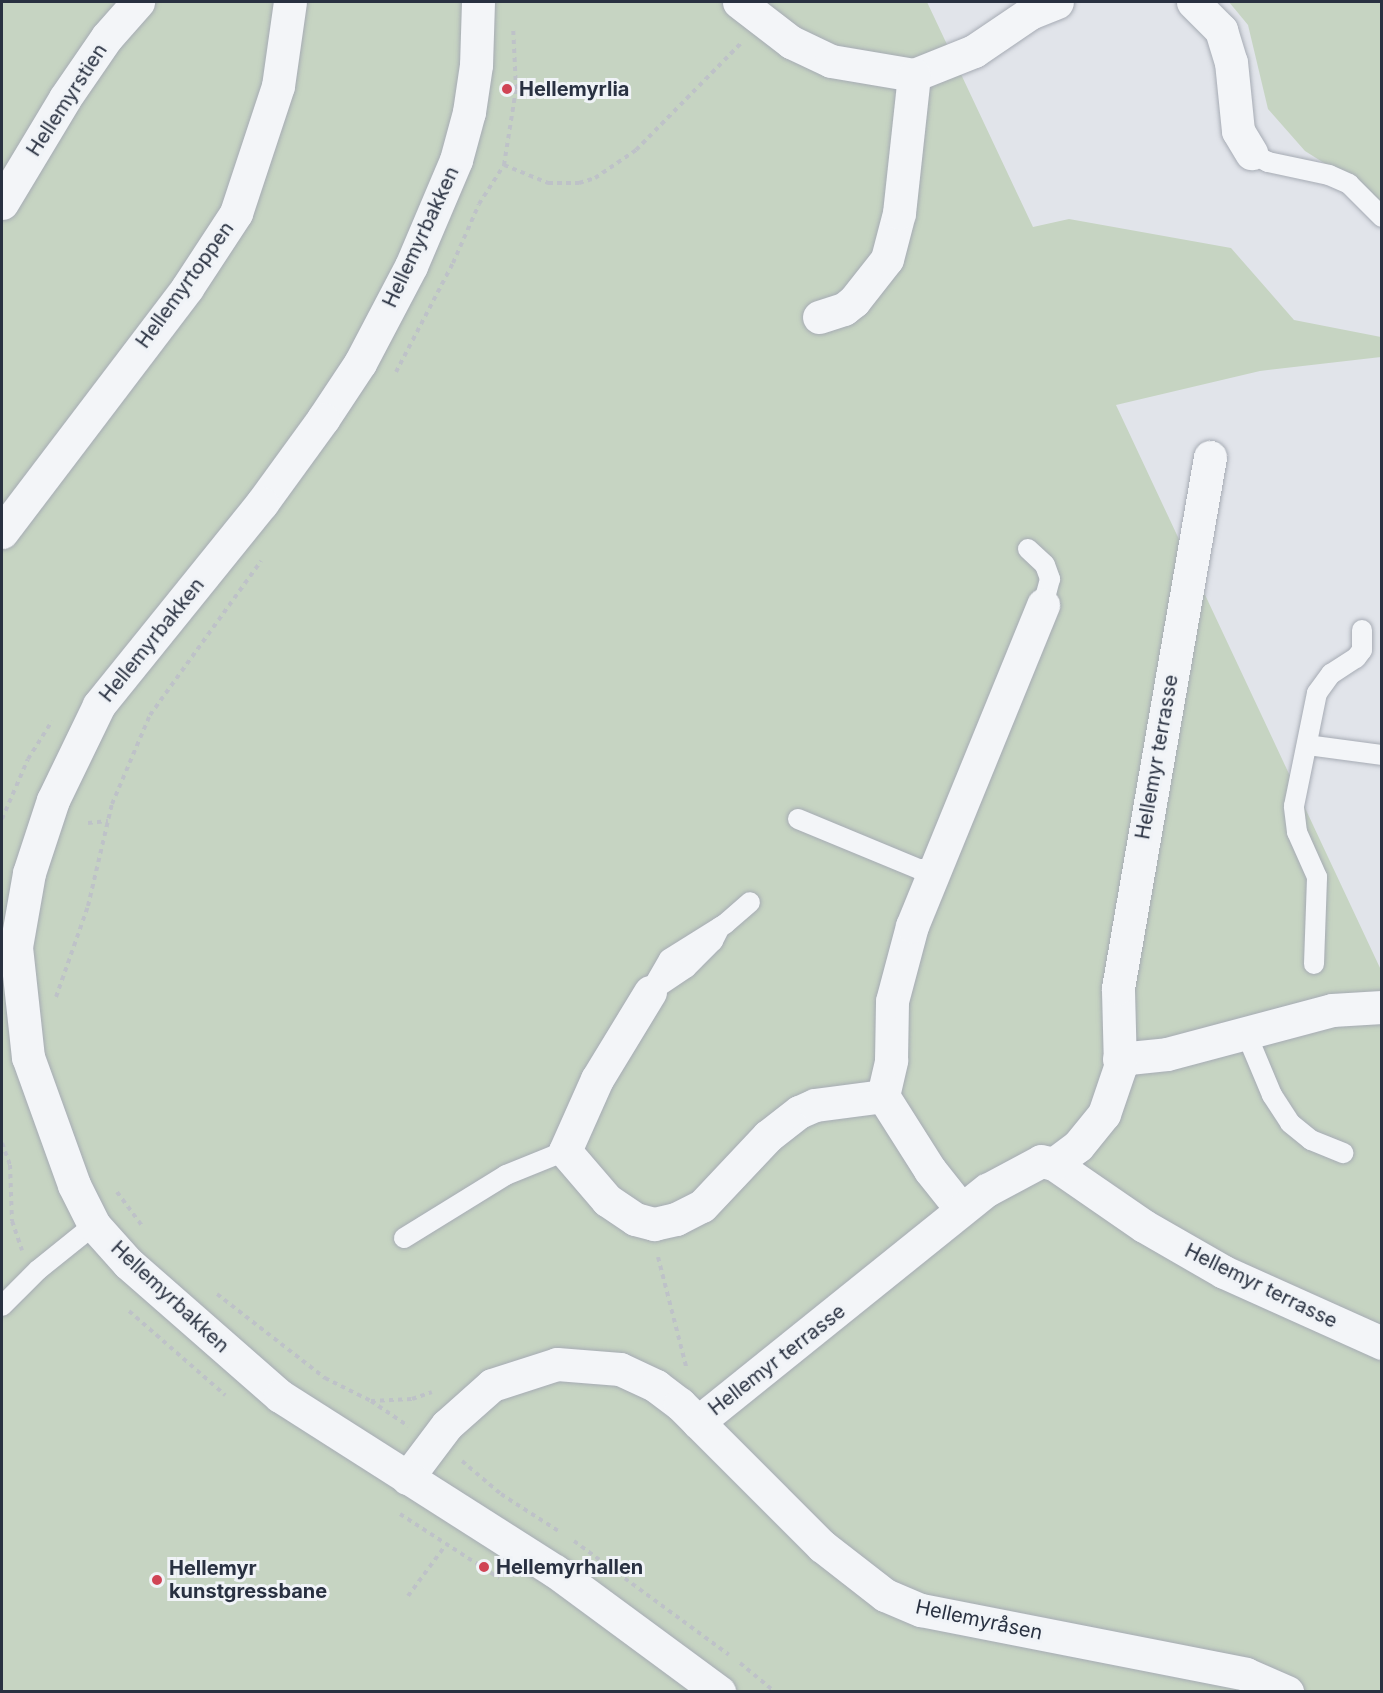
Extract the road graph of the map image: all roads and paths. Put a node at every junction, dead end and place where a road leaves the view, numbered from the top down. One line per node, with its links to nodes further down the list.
1 (138, 2): 12 (street, Hellemyrstien)
2 (290, 2): 17 (street, Hellemyrtoppen)
3 (478, 2): 32 (street, Hellemyrbakken)
4 (739, 2): 8 (street)
5 (1057, 2): 9 (street)
6 (1193, 2): 10 (street)
7 (513, 23): 11 (path)
8 (764, 24): 9 (street); 11 (path)
9 (914, 75): 14 (street)
10 (1251, 153): 13 (lane)
11 (504, 165): 15 (path)
12 (2, 203)
13 (1382, 217)
14 (819, 317)
15 (391, 379)
16 (1210, 457): 38 (street, Hellemyr terrasse)
17 (2, 532)
18 (1028, 549): 20 (lane)
19 (268, 551): 28 (path)
20 (1043, 605): 30 (street)
21 (1362, 630): 23 (lane)
22 (59, 711): 25 (path)
23 (1307, 745): 24 (lane); 33 (lane)
24 (1382, 755)
25 (2, 819): 26 (path)
26 (9, 819)
27 (798, 819): 30 (lane)
28 (108, 821): 29 (path); 35 (path)
29 (88, 823)
30 (937, 868): 39 (street)
31 (750, 902): 34 (lane)
32 (9, 946): 47 (street, Hellemyrbakken)
33 (1314, 964)
34 (650, 992): 41 (street)
35 (56, 999)
36 (1382, 1007): 37 (street)
37 (1246, 1033): 38 (street); 42 (lane)
38 (1119, 1059): 43 (street, Hellemyr terrasse)
39 (883, 1096): 45 (street); 46 (street)
40 (2, 1143): 50 (path)
41 (565, 1151): 46 (street); 49 (lane)
42 (1344, 1153)
43 (1054, 1164): 45 (street, Hellemyr terrasse); 53 (street, Hellemyr terrasse)
44 (114, 1188): 48 (path)
45 (962, 1209): 55 (street, Hellemyr terrasse)
46 (654, 1224): 54 (path)
47 (94, 1225): 52 (lane); 57 (street, Hellemyrbakken)
48 (149, 1234)
49 (404, 1238)
50 (23, 1253)
51 (215, 1292): 56 (path)
52 (2, 1306)
53 (1382, 1342)
54 (687, 1372)
55 (698, 1422): 56 (street, Hellemyr terrasse); 62 (street, Hellemyråsen)
56 (435, 1441): 57 (street, Hellemyr terrasse); 61 (path)
57 (407, 1478): 60 (street, Hellemyrbakken)
58 (446, 1546): 59 (path)
59 (408, 1596)
60 (719, 1692)
61 (775, 1692)
62 (1287, 1692)

